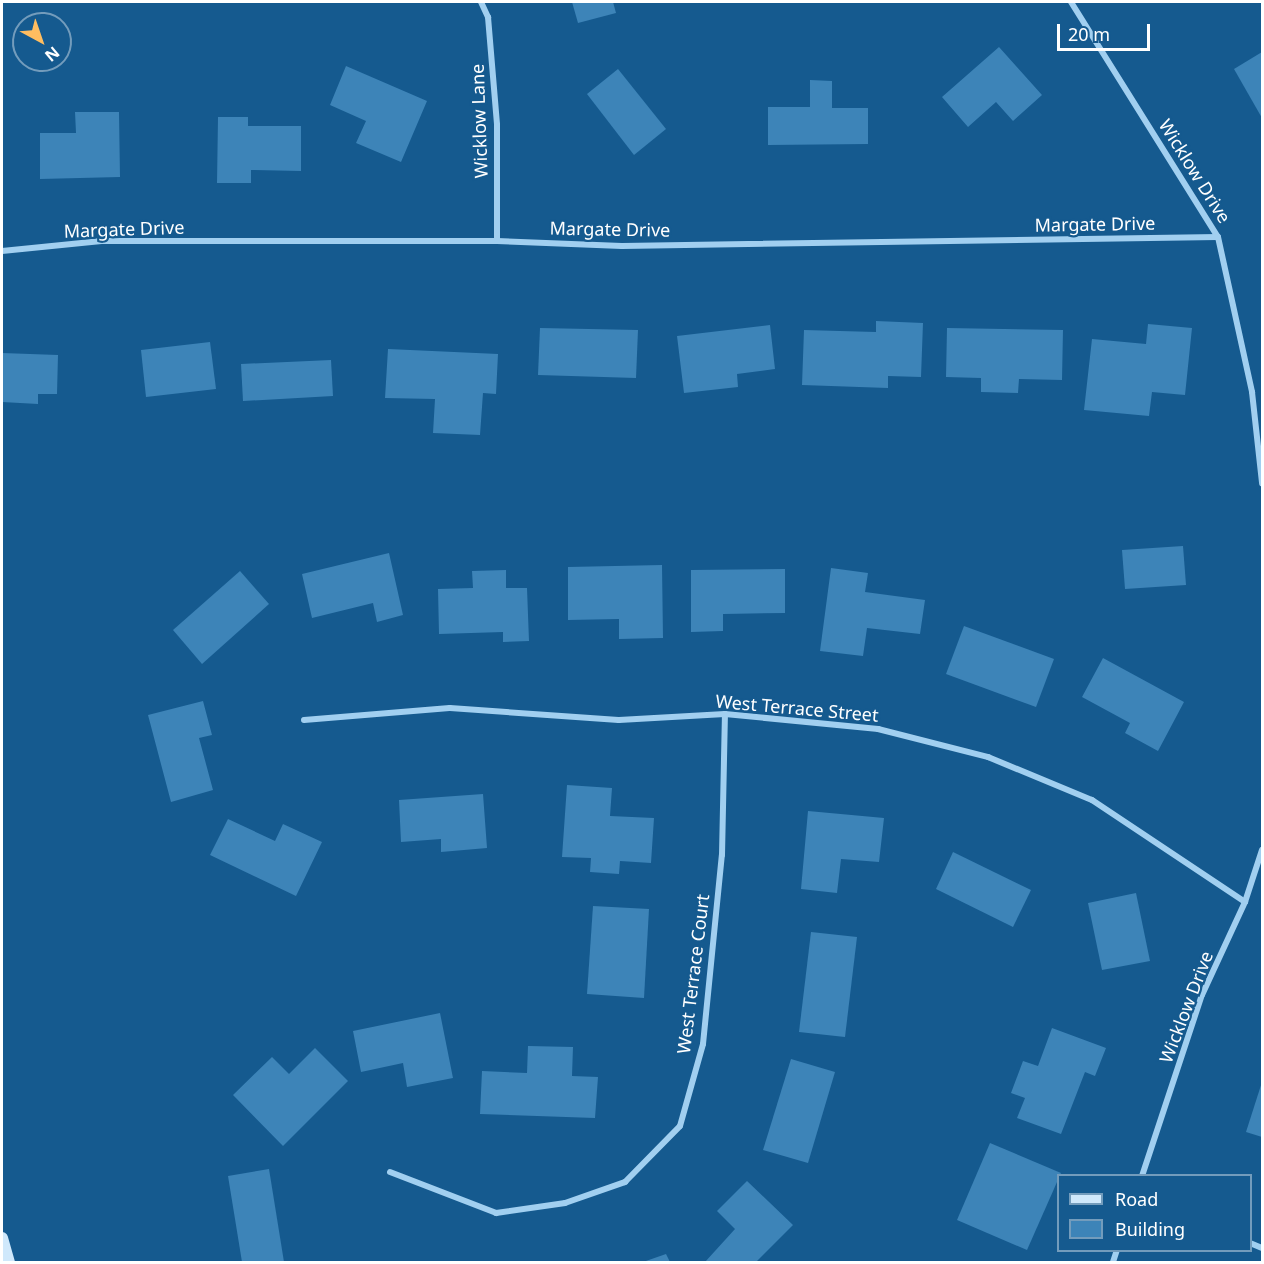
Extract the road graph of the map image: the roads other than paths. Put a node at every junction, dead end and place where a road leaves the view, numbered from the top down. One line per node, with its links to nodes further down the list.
1 (481, 2): 4 (street, Wicklow Lane)
2 (1071, 2): 3 (street, Wicklow Drive)
3 (1218, 237): 4 (street, Margate Drive); 6 (street, Wicklow Drive)
4 (497, 241): 5 (street, Margate Drive)
5 (2, 250)
6 (1263, 483)
7 (725, 714): 8 (street, West Terrace Street); 10 (street, West Terrace Street); 11 (street, West Terrace Court)
8 (304, 720)
9 (1263, 850): 10 (street, Wicklow Drive)
10 (1245, 902): 12 (street, Wicklow Drive)
11 (390, 1172)
12 (1143, 1174)
13 (2, 1238): 14 (main road)
14 (9, 1263)

